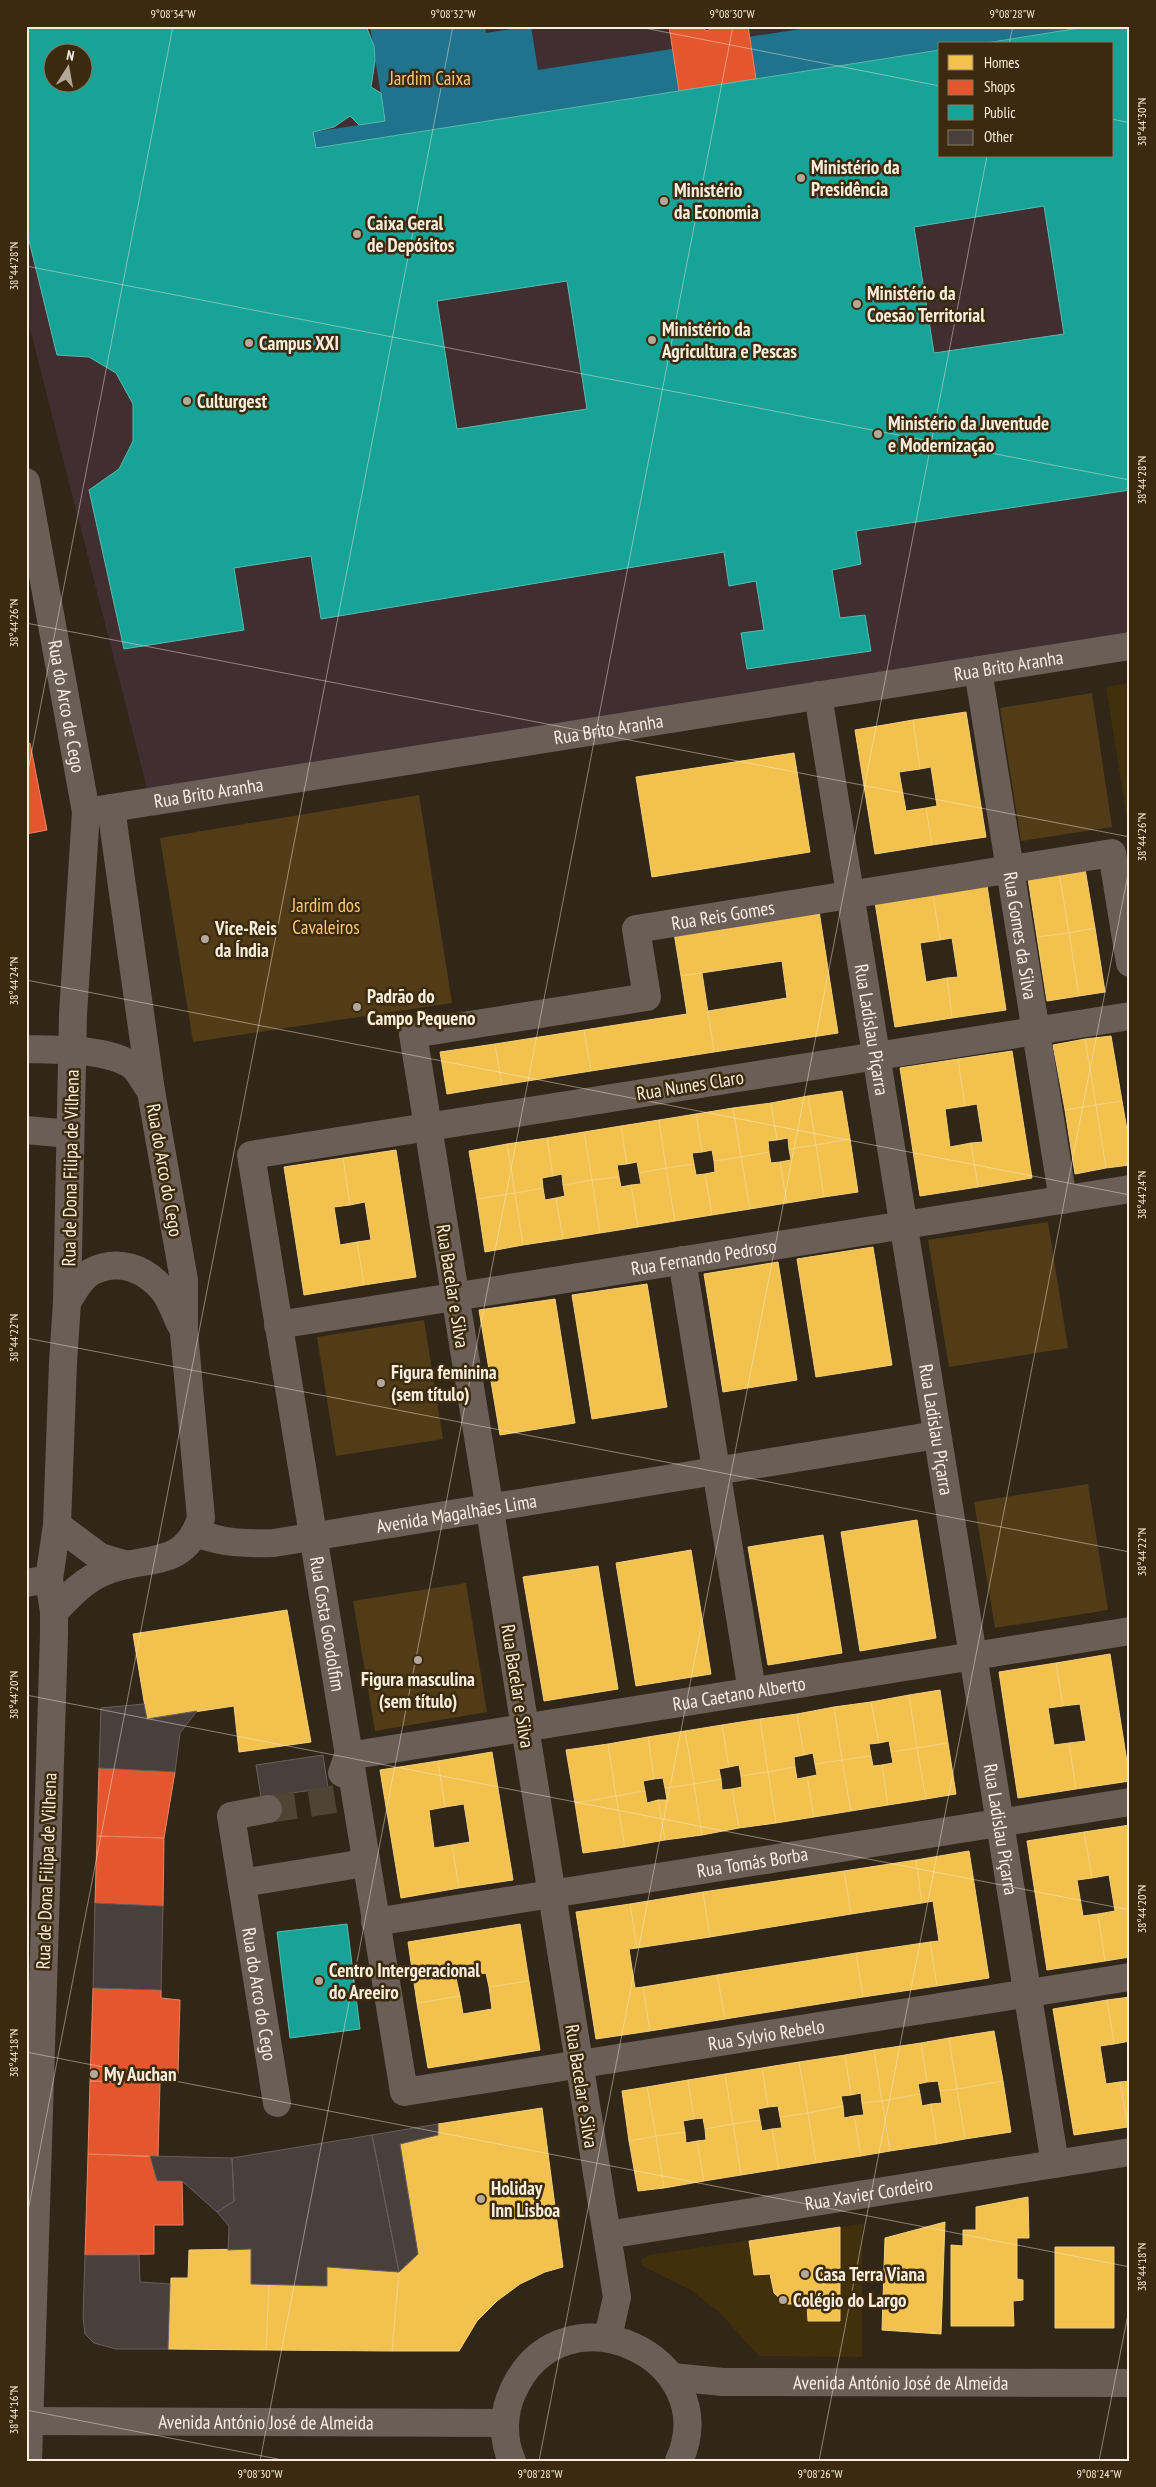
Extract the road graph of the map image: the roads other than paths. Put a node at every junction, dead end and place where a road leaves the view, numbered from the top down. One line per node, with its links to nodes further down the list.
1 (26, 482): 5 (street, Rua do Arco de Cego)
2 (1130, 646): 3 (street, Rua Brito Aranha)
3 (978, 670): 4 (street, Rua Brito Aranha); 6 (street, Rua Gomes da Silva)
4 (818, 695): 5 (street, Rua Brito Aranha); 7 (street, Rua Ladislau Piçarra)
5 (98, 810): 13 (street, Rua de Dona Filipa de Vilhena); 15 (street, Rua do Arco do Cego)
6 (1010, 869): 7 (street, Rua Reis Gomes); 8 (street, Rua Reis Gomes); 10 (street, Rua Gomes da Silva)
7 (850, 895): 11 (street, Rua Reis Gomes); 14 (street, Rua Ladislau Piçarra)
8 (1130, 963)
9 (1130, 1016): 10 (street, Rua Nunes Claro)
10 (1036, 1030): 14 (street, Rua Nunes Claro); 21 (street, Rua Gomes da Silva)
11 (413, 1034): 16 (street, Rua Bacelar e Silva)
12 (26, 1049): 13 (street)
13 (72, 1051): 15 (street); 18 (street, Rua de Dona Filipa de Vilhena)
14 (876, 1056): 16 (street, Rua Nunes Claro); 22 (street, Rua Ladislau Piçarra)
15 (151, 1091): 27 (street, Rua do Arco do Cego)
16 (428, 1127): 19 (street, Rua Nunes Claro); 24 (street, Rua Bacelar e Silva)
17 (26, 1130): 18 (street)
18 (70, 1134): 25 (street, Rua de Dona Filipa de Vilhena)
19 (251, 1155): 26 (street, Rua Costa Goodolfim)
20 (1130, 1189): 21 (street, Rua Fernando Pedroso)
21 (1063, 1200): 22 (street, Rua Fernando Pedroso)
22 (903, 1225): 23 (street, Rua Fernando Pedroso); 28 (street, Rua Ladislau Piçarra)
23 (682, 1260): 24 (street, Rua Fernando Pedroso); 29 (street)
24 (455, 1296): 26 (street, Rua Fernando Pedroso); 30 (street, Rua Bacelar e Silva)
25 (67, 1302): 27 (street); 31 (street, Rua de Dona Filipa de Vilhena)
26 (278, 1324): 33 (street, Rua Costa Goodolfim)
27 (184, 1333): 32 (street, Rua do Arco do Cego)
28 (937, 1435): 29 (street, Avenida Magalhães Lima); 38 (street, Rua Ladislau Piçarra)
29 (716, 1471): 30 (street, Avenida Magalhães Lima); 39 (street)
30 (489, 1509): 33 (street, Avenida Magalhães Lima); 40 (street, Rua Bacelar e Silva)
31 (57, 1525): 34 (street); 35 (street, Rua de Dona Filipa de Vilhena)
32 (196, 1533): 33 (street, Avenida Magalhães Lima); 34 (street)
33 (312, 1537): 41 (street, Rua Costa Goodolfim)
34 (127, 1565): 36 (street)
35 (38, 1581): 36 (street, Rua de Dona Filipa de Vilhena)
36 (54, 1612): 61 (street, Rua de Dona Filipa de Vilhena)
37 (1129, 1633): 38 (street, Rua Caetano Alberto)
38 (972, 1656): 39 (street, Rua Caetano Alberto); 45 (street, Rua Ladislau Piçarra)
39 (752, 1691): 40 (street, Rua Caetano Alberto)
40 (525, 1728): 41 (street, Rua Caetano Alberto); 48 (street, Rua Bacelar e Silva)
41 (348, 1756): 42 (street); 46 (street, Rua Costa Goodolfim)
42 (335, 1799)
43 (1130, 1802): 45 (street, Rua Tomás Borba)
44 (268, 1809): 47 (street, Rua do Arco do Cego)
45 (1000, 1823): 48 (street, Rua Tomás Borba); 51 (street, Rua Ladislau Piçarra)
46 (365, 1863): 47 (street); 49 (street, Rua Costa Goodolfim)
47 (242, 1883): 54 (street, Rua do Arco do Cego)
48 (552, 1894): 49 (street, Rua Tomás Borba); 52 (street, Rua Bacelar e Silva)
49 (375, 1922): 53 (street, Rua Costa Goodolfim)
50 (1130, 1977): 51 (street, Rua Sylvio Rebelo)
51 (1027, 1994): 52 (street, Rua Sylvio Rebelo); 56 (street, Rua Ladislau Piçarra)
52 (579, 2065): 53 (street, Rua Sylvio Rebelo); 57 (street, Rua Bacelar e Silva)
53 (404, 2092)
54 (277, 2103)
55 (1130, 2152): 56 (street, Rua Xavier Cordeiro)
56 (1055, 2164): 57 (street, Rua Xavier Cordeiro)
57 (606, 2235): 58 (street, Rua Bacelar e Silva)
58 (608, 2337): 59 (street); 62 (street)
59 (672, 2378): 60 (street, Avenida António José de Almeida); 65 (street)
60 (1130, 2383)
61 (28, 2421): 62 (street, Avenida António José de Almeida); 63 (street, Rua de Dona Filipa de Vilhena)
62 (504, 2423): 64 (street)
63 (28, 2461)
64 (512, 2461)
65 (679, 2461)

